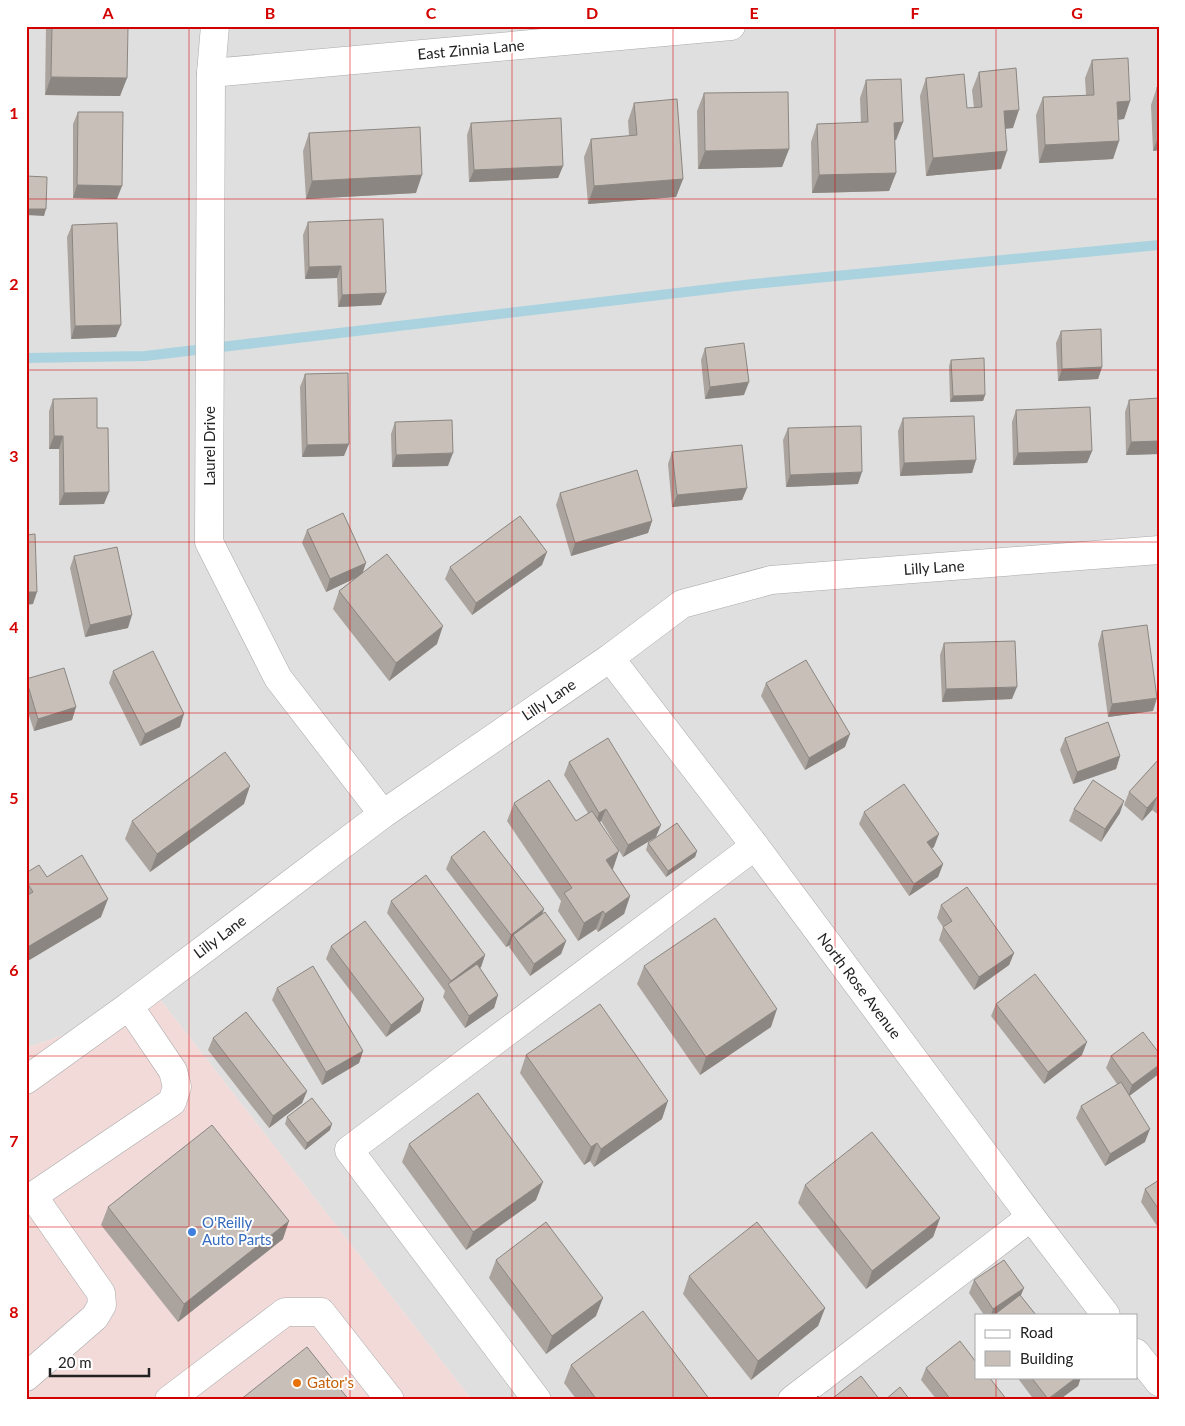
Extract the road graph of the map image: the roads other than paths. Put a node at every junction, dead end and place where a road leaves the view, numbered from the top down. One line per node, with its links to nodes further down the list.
1 (215, 26): 3 (street, Laurel Drive)
2 (731, 26): 3 (street, East Zinnia Lane)
3 (211, 73): 6 (street, Laurel Drive)
4 (1159, 550): 5 (street, Lilly Lane)
5 (610, 658): 6 (street, Lilly Lane); 7 (street, North Rose Avenue)
6 (383, 814): 8 (street, Lilly Lane)
7 (756, 846): 11 (street, North Rose Avenue); 18 (street)
8 (129, 1006): 9 (street, Lilly Lane); 10 (street)
9 (26, 1080)
10 (30, 1198): 14 (street)
11 (1031, 1217): 12 (street, North Rose Avenue); 19 (street)
12 (1105, 1314)
13 (1138, 1356): 15 (street)
14 (26, 1377)
15 (1159, 1382)
16 (169, 1400): 17 (street)
17 (390, 1400)
18 (538, 1400)
19 (792, 1400)

